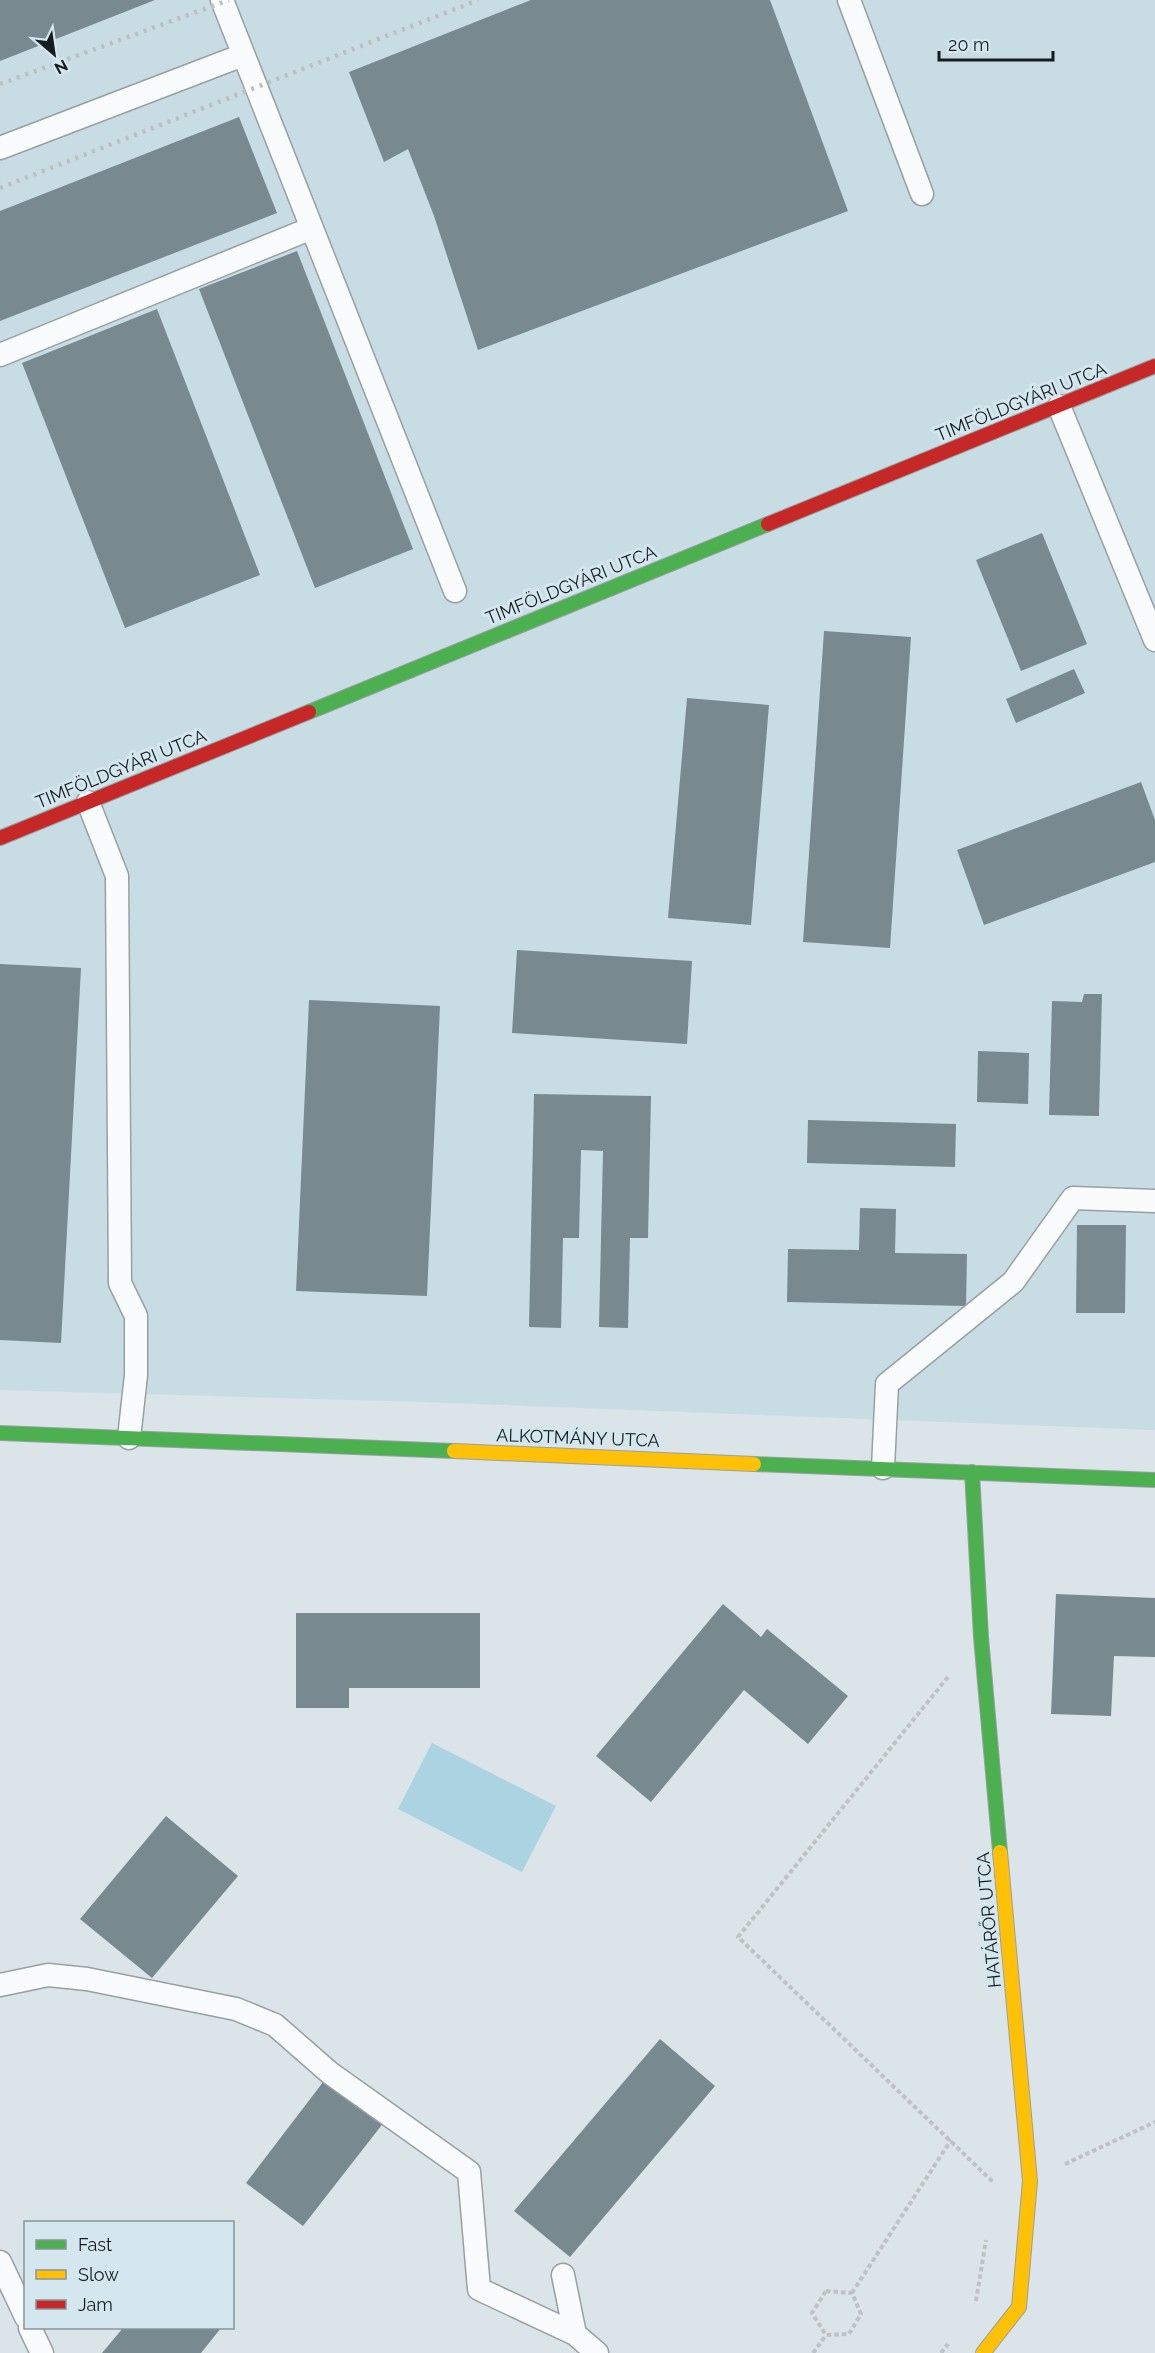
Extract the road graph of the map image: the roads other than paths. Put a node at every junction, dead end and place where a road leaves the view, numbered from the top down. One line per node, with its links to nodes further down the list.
1 (222, 0): 3 (lane)
2 (849, 0): 5 (lane)
3 (243, 55): 4 (lane); 6 (lane)
4 (0, 148)
5 (922, 194)
6 (312, 228): 7 (lane); 10 (lane)
7 (0, 355)
8 (1155, 366): 9 (street, TIMFÖLDGYÁRI UTCA)
9 (1059, 406): 11 (lane); 12 (street, TIMFÖLDGYÁRI UTCA)
10 (455, 591)
11 (1155, 640)
12 (88, 802): 13 (street, TIMFÖLDGYÁRI UTCA); 16 (lane)
13 (0, 838)
14 (1155, 1201): 17 (lane)
15 (0, 1433): 16 (street, ALKOTMÁNY UTCA)
16 (129, 1438): 17 (street, ALKOTMÁNY UTCA)
17 (884, 1468): 18 (street, ALKOTMÁNY UTCA)
18 (972, 1472): 19 (street, ALKOTMÁNY UTCA); 28 (street, HATÁRŐR UTCA)
19 (1155, 1480)
20 (0, 1985): 25 (lane)
21 (0, 2262): 23 (lane)
22 (562, 2275): 25 (lane)
23 (24, 2313)
24 (30, 2329): 26 (lane)
25 (575, 2334): 27 (lane)
26 (42, 2353)
27 (597, 2353)
28 (983, 2353)

